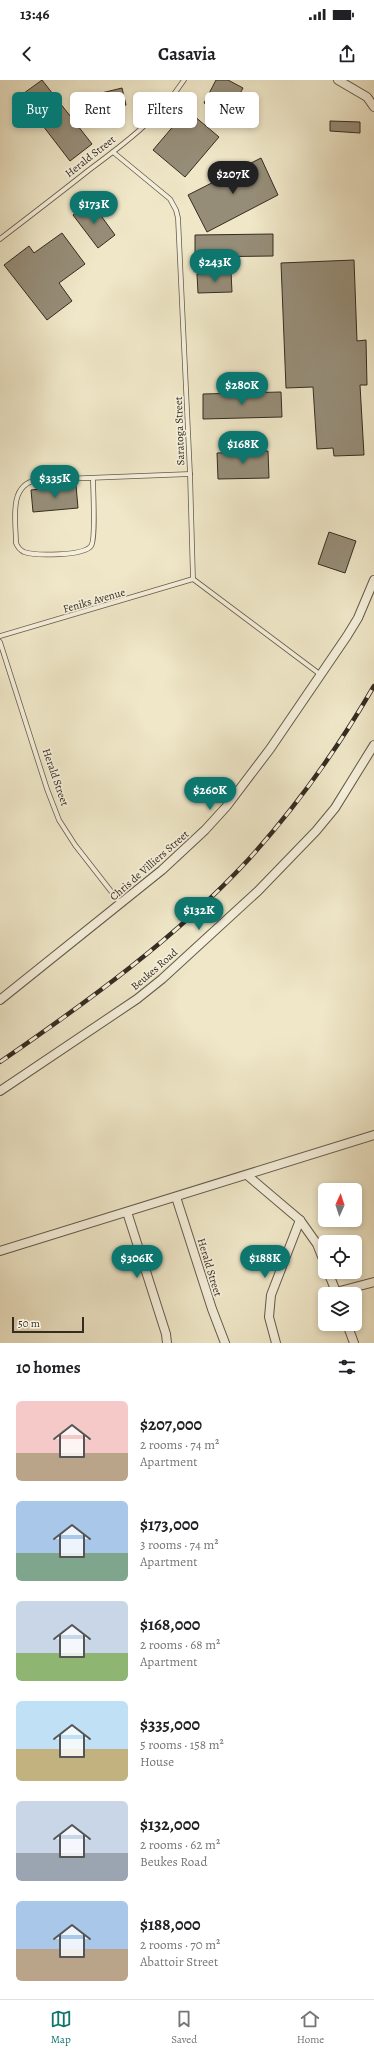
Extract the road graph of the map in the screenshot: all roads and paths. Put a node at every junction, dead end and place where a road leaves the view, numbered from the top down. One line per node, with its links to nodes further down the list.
1 (184, 80): 4 (lane, Herald Street)
2 (338, 80): 3 (street)
3 (374, 107)
4 (113, 152): 5 (lane, Herald Street); 6 (lane, Saratoga Street)
5 (0, 239)
6 (190, 474): 7 (lane); 8 (lane, Saratoga Street)
7 (93, 478): 7 (lane)
8 (193, 579): 10 (lane, Feniks Avenue); 12 (lane)
9 (374, 580): 12 (street, Chris de Villiers Street)
10 (0, 636)
11 (0, 642): 14 (lane, Herald Street)
12 (321, 674): 14 (street, Chris de Villiers Street)
13 (374, 745): 16 (street, Beukes Road)
14 (121, 904): 15 (street, Chris de Villiers Street)
15 (0, 1000)
16 (0, 1091)
17 (374, 1135): 18 (street)
18 (247, 1174): 19 (street); 21 (street)
19 (176, 1197): 20 (street); 28 (street, Herald Street)
20 (127, 1212): 23 (street); 27 (street)
21 (300, 1220): 22 (street); 29 (street)
22 (318, 1246)
23 (0, 1252)
24 (374, 1282): 25 (street)
25 (357, 1287)
26 (350, 1331): 30 (street)
27 (167, 1343)
28 (225, 1343)
29 (276, 1343)
30 (354, 1343)

